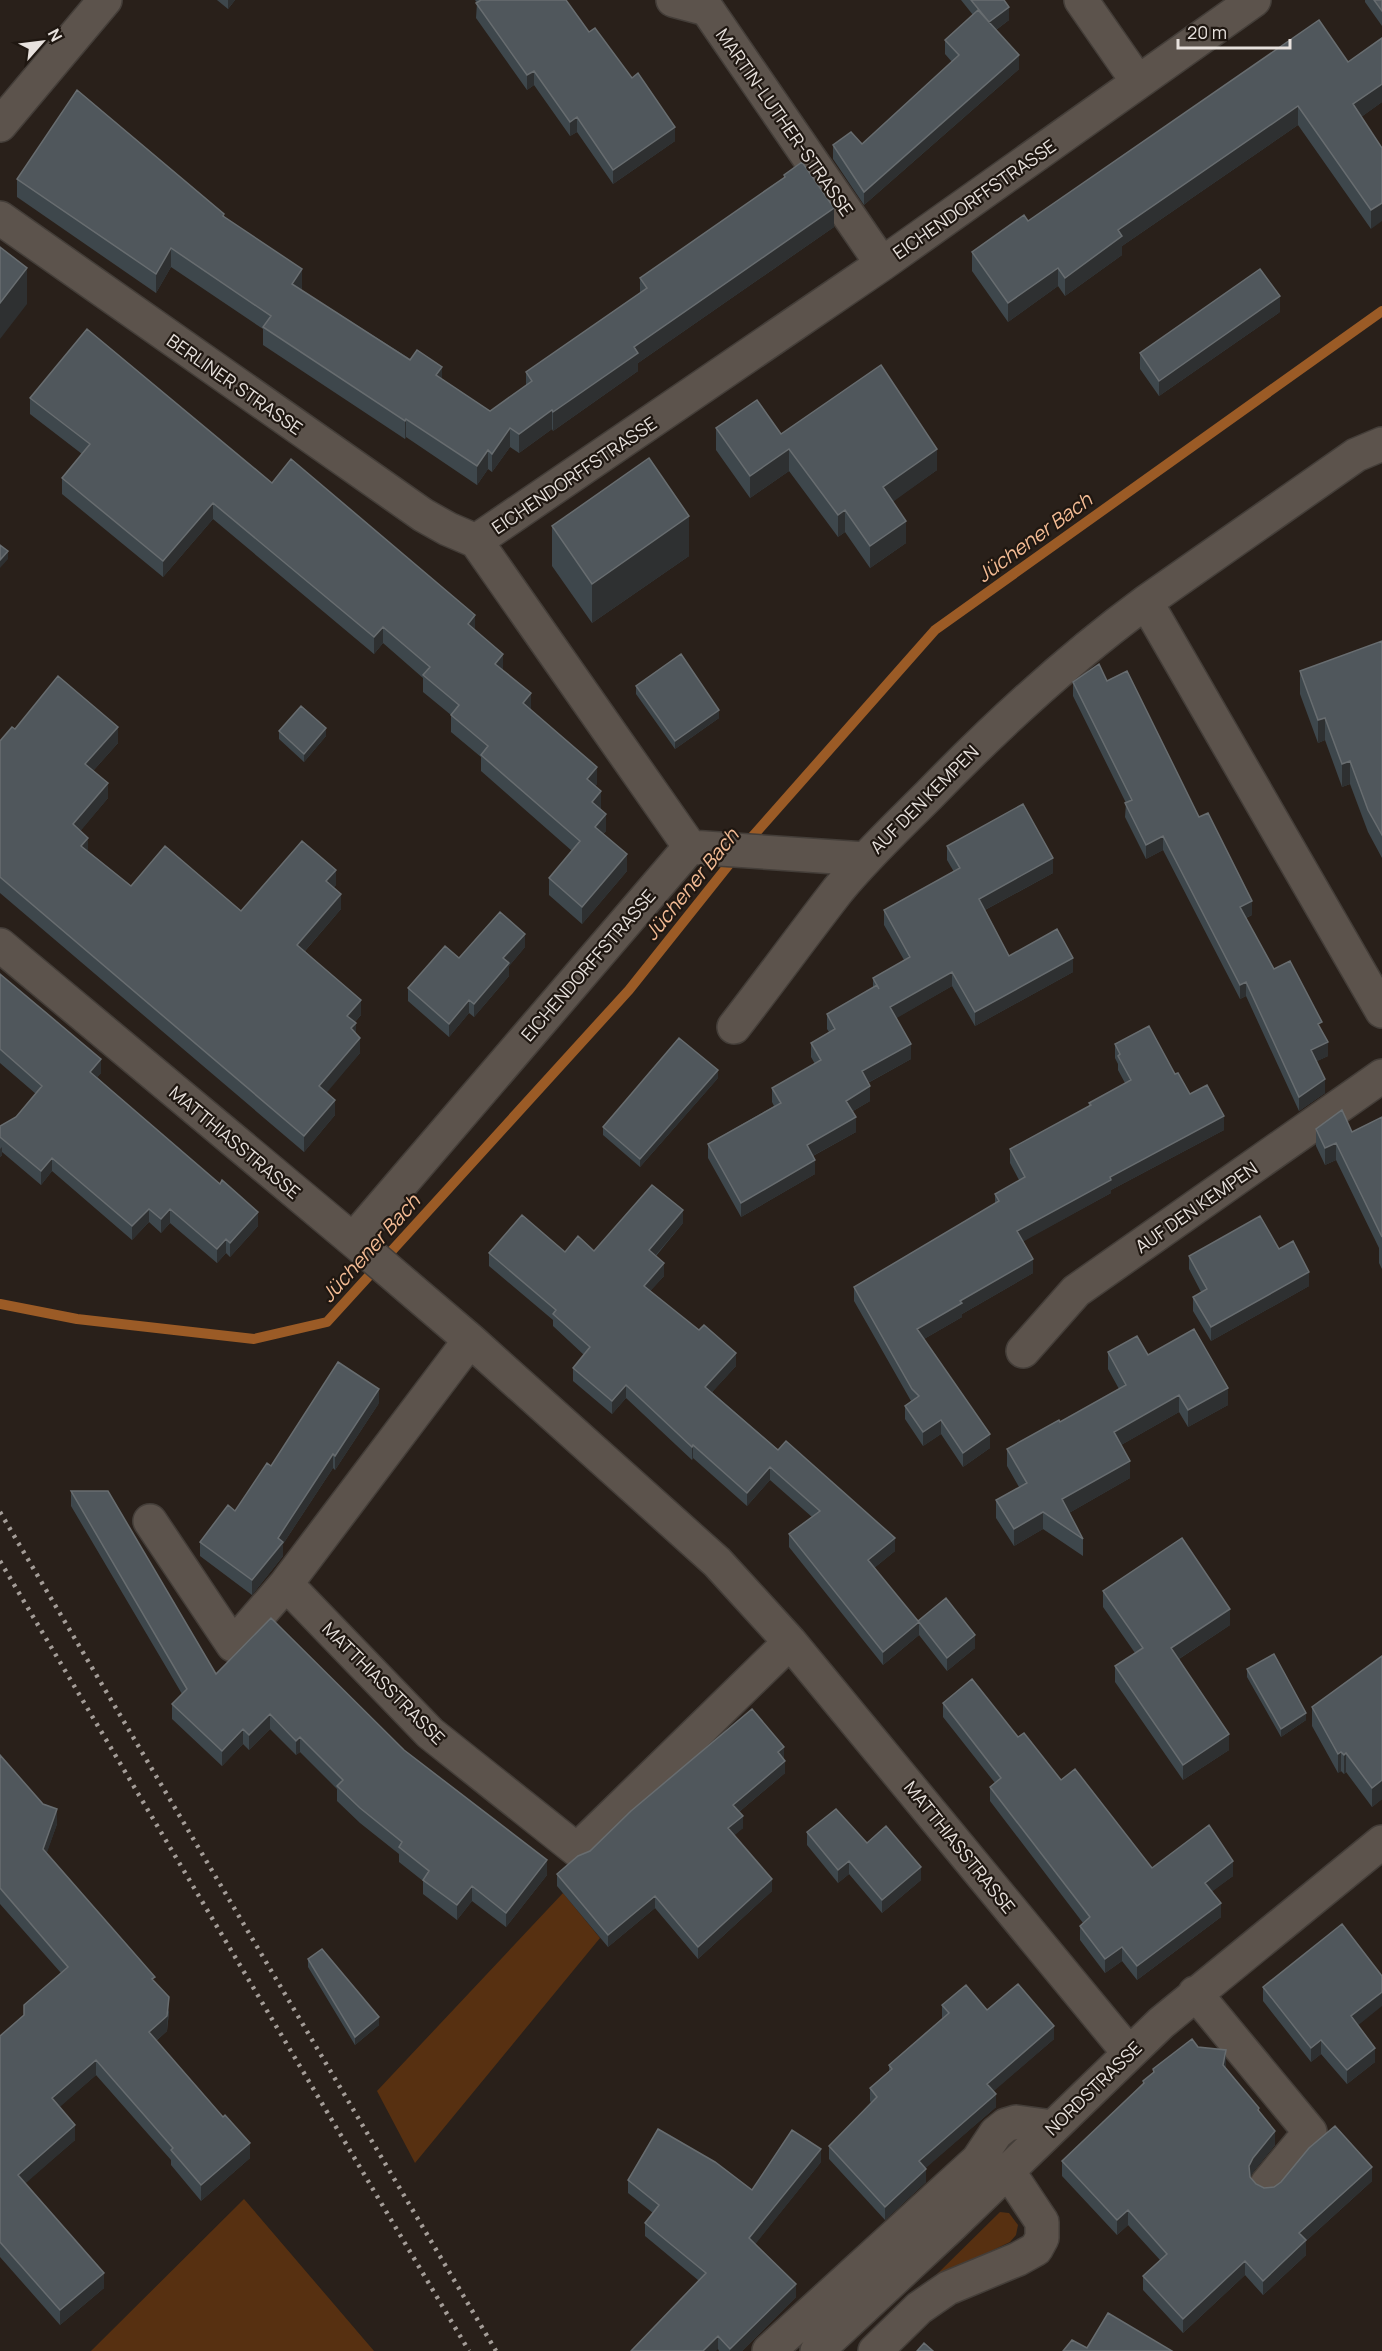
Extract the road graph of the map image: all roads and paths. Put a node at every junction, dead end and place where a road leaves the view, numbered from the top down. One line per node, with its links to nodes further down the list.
1 (105, 0): 6 (street)
2 (673, 0): 8 (street, MARTIN-LUTHER-STRASSE)
3 (1081, 0): 5 (street)
4 (1254, 0): 5 (street, EICHENDORFFSTRASSE)
5 (1138, 82): 8 (street, EICHENDORFFSTRASSE)
6 (0, 125)
7 (0, 218): 10 (street, BERLINER STRASSE)
8 (882, 264): 10 (street, EICHENDORFFSTRASSE)
9 (1382, 444): 11 (street, AUF DEN KEMPEN)
10 (476, 541): 12 (street, EICHENDORFFSTRASSE)
11 (1146, 602): 13 (street, AUF DEN KEMPEN); 15 (street)
12 (699, 847): 13 (street); 19 (street, EICHENDORFFSTRASSE)
13 (865, 859): 17 (street, AUF DEN KEMPEN)
14 (0, 945): 19 (street, MATTHIASSTRASSE)
15 (1374, 979): 16 (street)
16 (1382, 1011)
17 (734, 1028)
18 (1382, 1076): 21 (street, AUF DEN KEMPEN)
19 (359, 1245): 20 (street, MATTHIASSTRASSE)
20 (470, 1340): 23 (street); 24 (street, MATTHIASSTRASSE)
21 (1023, 1352)
22 (150, 1521): 23 (street)
23 (286, 1584): 24 (street, MATTHIASSTRASSE)
24 (790, 1642): 27 (street, MATTHIASSTRASSE)
25 (1382, 1842): 26 (street, NORDSTRASSE)
26 (1195, 1993): 27 (street, NORDSTRASSE); 30 (street)
27 (1129, 2053): 28 (street, NORDSTRASSE)
28 (1053, 2127): 29 (street, NORDSTRASSE); 31 (street)
29 (1008, 2171): 32 (street, NORDSTRASSE); 33 (street)
30 (1267, 2184)
31 (769, 2351)
32 (817, 2351)
33 (875, 2351)

